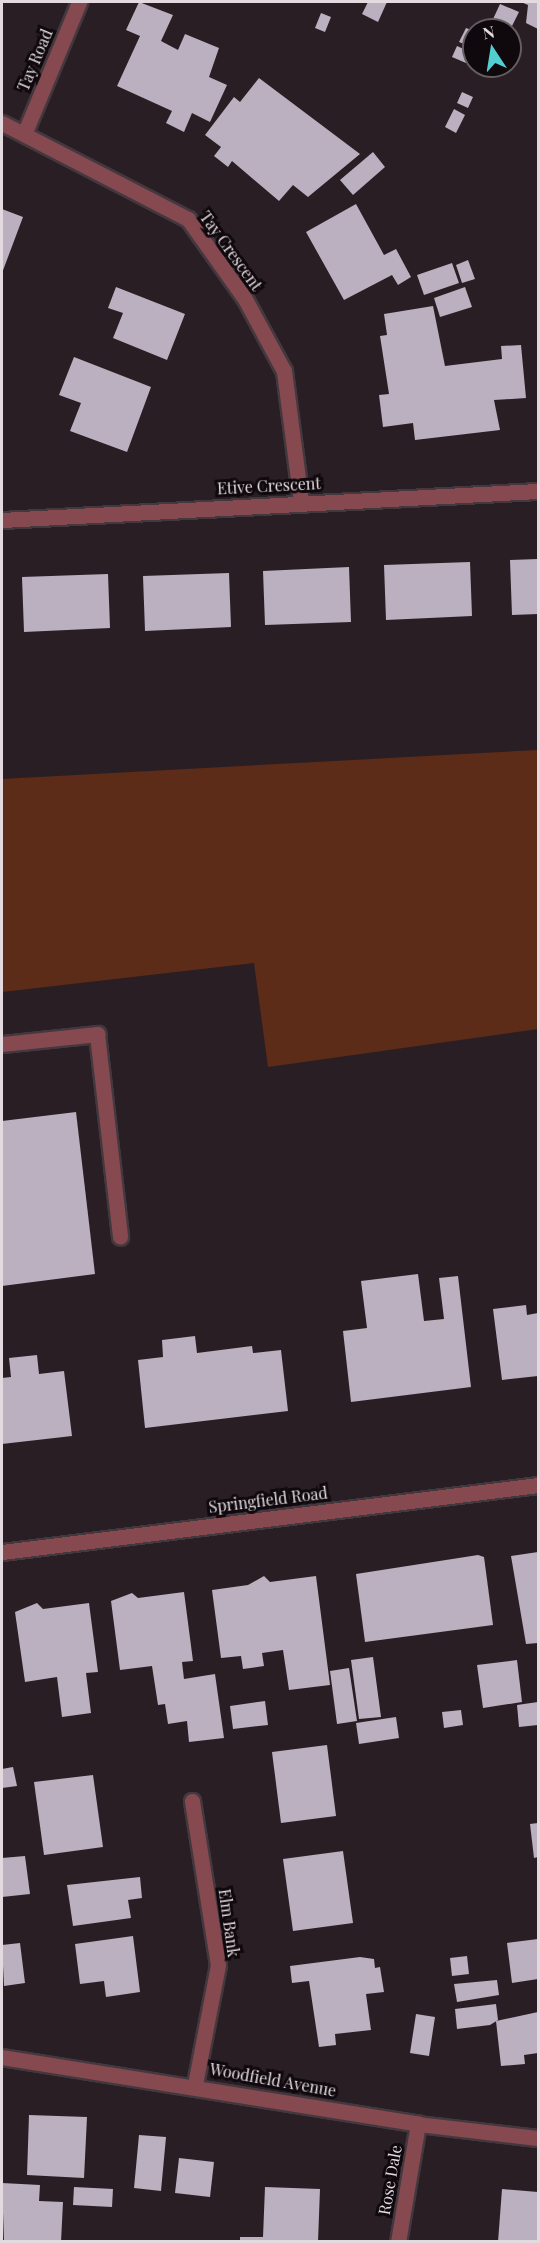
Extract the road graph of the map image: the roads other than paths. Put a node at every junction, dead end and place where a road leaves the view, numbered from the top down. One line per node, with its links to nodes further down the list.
1 (79, 2): 3 (street, Tay Road)
2 (2, 123): 3 (street, Tay Crescent)
3 (25, 132): 5 (street, Tay Crescent)
4 (538, 491): 5 (street, Etive Crescent)
5 (301, 502): 6 (street, Etive Crescent)
6 (2, 520)
7 (2, 1044): 8 (street)
8 (120, 1238)
9 (538, 1485): 10 (street, Springfield Road)
10 (2, 1552)
11 (192, 1801): 13 (street, Elm Bank)
12 (2, 2057): 13 (street, Woodfield Avenue)
13 (195, 2085): 14 (street, Woodfield Avenue)
14 (418, 2124): 15 (street, Woodfield Avenue); 16 (street, Rose Dale)
15 (538, 2138)
16 (398, 2241)

